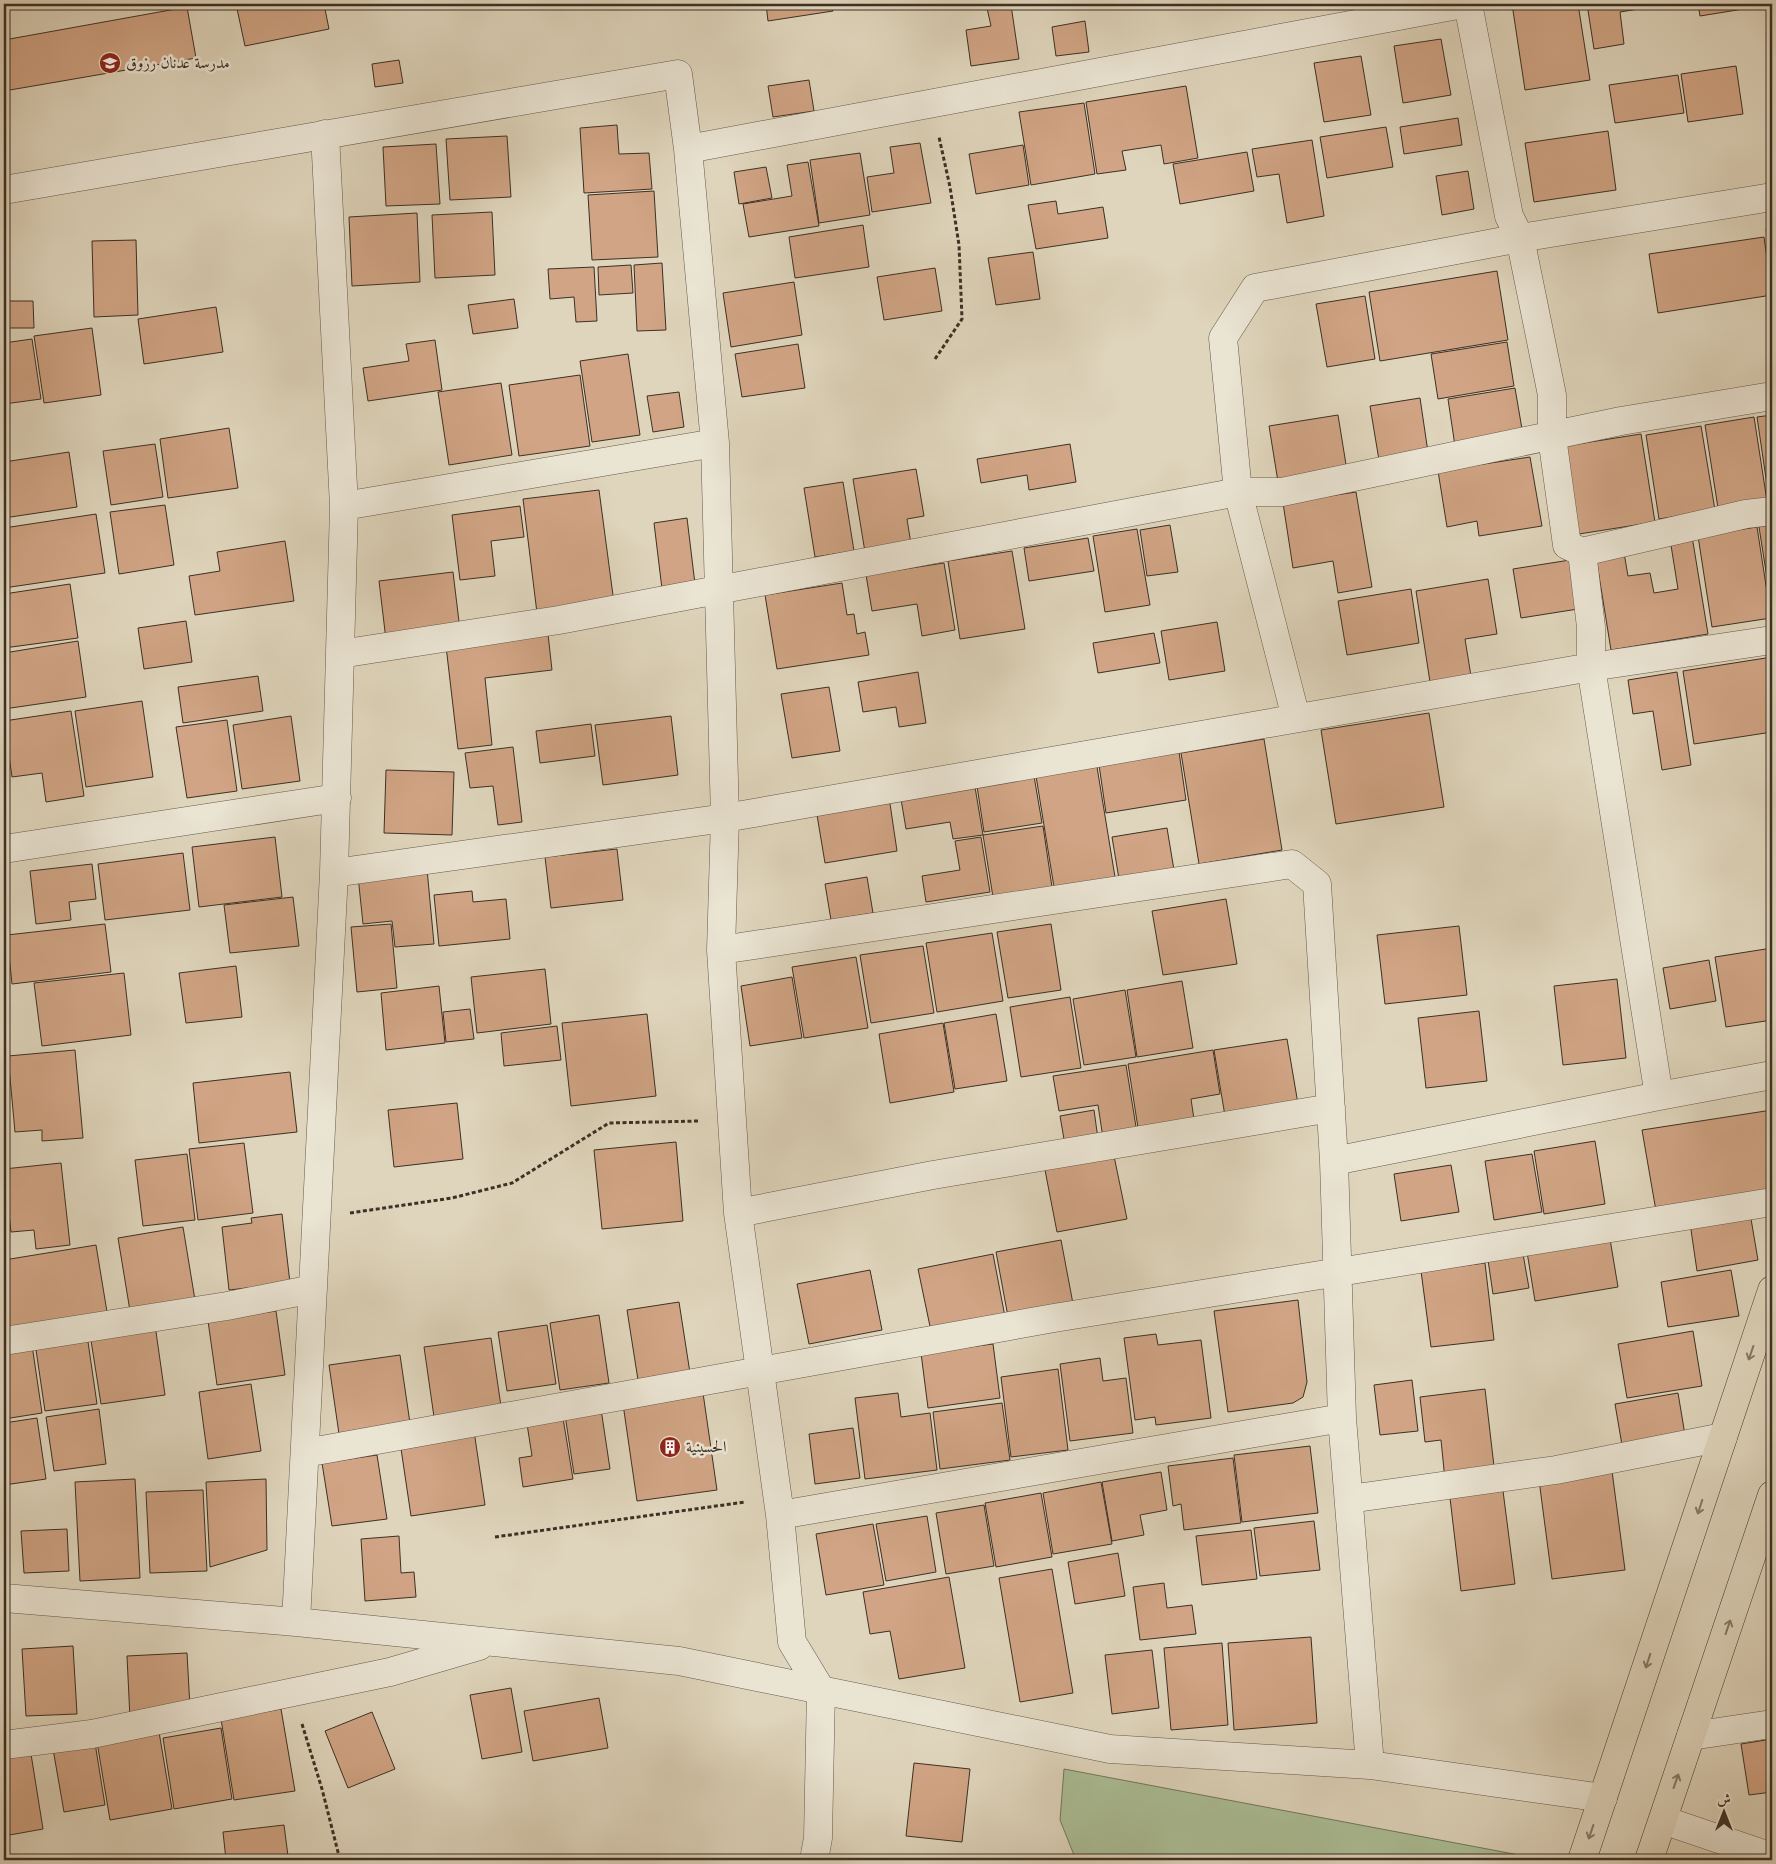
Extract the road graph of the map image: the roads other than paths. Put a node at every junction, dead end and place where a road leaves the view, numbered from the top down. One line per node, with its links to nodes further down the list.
1 (1462, 4): 4 (street)
2 (1468, 4): 7 (street)
3 (325, 134): 4 (street); 5 (street); 12 (street)
4 (688, 149): 10 (street)
5 (4, 190)
6 (1772, 197): 7 (street)
7 (1520, 238): 9 (street); 11 (street)
8 (1772, 396): 9 (street)
9 (1552, 437): 11 (street); 14 (street)
10 (715, 442): 12 (street); 15 (street)
11 (1238, 492): 15 (street); 19 (street)
12 (344, 506): 17 (street)
13 (1772, 511): 14 (street)
14 (1582, 552): 18 (street)
15 (719, 589): 17 (street); 21 (street)
16 (1772, 640): 18 (street)
17 (340, 654): 20 (street)
18 (1591, 667): 19 (street); 26 (street)
19 (1296, 718): 21 (street)
20 (337, 798): 22 (street); 23 (street)
21 (725, 818): 23 (street); 24 (street)
22 (4, 849)
23 (334, 873): 32 (street)
24 (721, 950): 27 (street); 30 (street)
25 (1772, 1076): 26 (street)
26 (1659, 1096): 28 (street)
27 (1331, 1108): 28 (street); 30 (street)
28 (1334, 1161): 31 (street)
29 (1772, 1202): 31 (street)
30 (738, 1213): 35 (street)
31 (1338, 1272): 35 (street); 36 (street)
32 (313, 1289): 34 (street); 38 (street)
33 (1772, 1290): 37 (main road, one-way to 37)
34 (4, 1340)
35 (760, 1372): 38 (street); 41 (street)
36 (1342, 1418): 40 (street); 41 (street)
37 (1723, 1437): 40 (street); 50 (main road, one-way to 50)
38 (305, 1453): 43 (street)
39 (1772, 1495): 47 (main road, one-way to 39)
40 (1349, 1499): 49 (street)
41 (779, 1506): 45 (street)
42 (4, 1598): 43 (street)
43 (296, 1622): 44 (street)
44 (491, 1642): 45 (street); 48 (street)
45 (820, 1690): 49 (street); 53 (street)
46 (1772, 1724): 47 (street)
47 (1691, 1736): 51 (main road, one-way to 47)
48 (4, 1745)
49 (1370, 1765): 50 (street)
50 (1603, 1798): 54 (main road, one-way to 54)
51 (1663, 1820): 52 (street); 55 (main road)
52 (1772, 1858)
53 (820, 1859)
54 (1582, 1860)
55 (1649, 1860)

